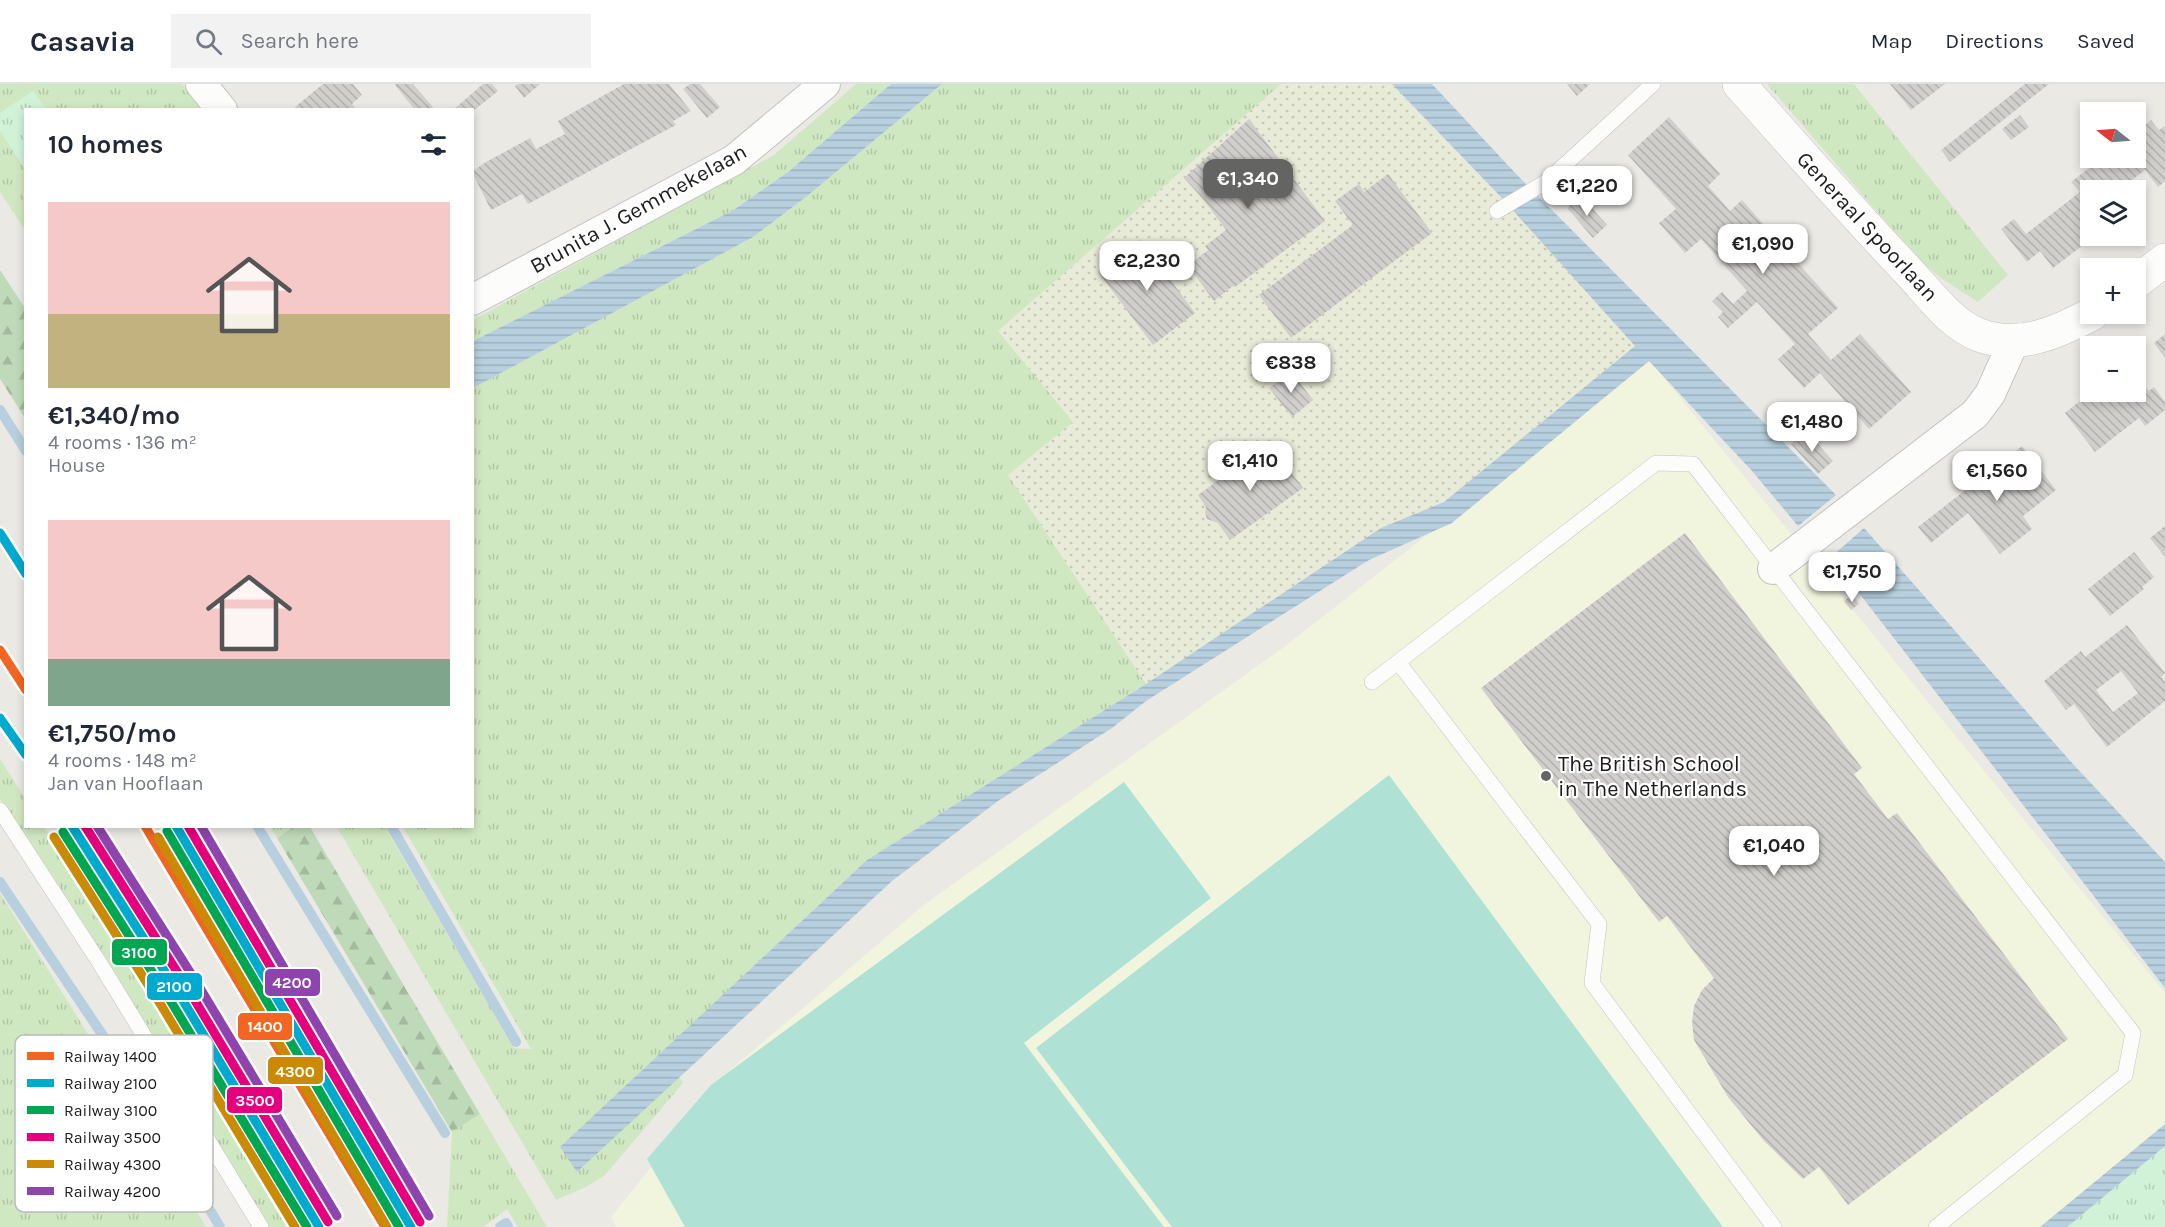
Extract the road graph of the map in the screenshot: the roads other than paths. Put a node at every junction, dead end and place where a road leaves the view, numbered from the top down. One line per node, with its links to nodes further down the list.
1 (825, 84): 7 (street, Brunita J. Gemmekelaan)
2 (1653, 84): 4 (lane)
3 (1738, 84): 9 (street, Generaal Spoorlaan)
4 (1497, 211)
5 (2165, 260): 6 (street)
6 (2146, 274)
7 (474, 299)
8 (2080, 320): 9 (street)
9 (2014, 341): 10 (street)
10 (1773, 569): 11 (lane); 18 (lane)
11 (1398, 662): 12 (lane); 17 (lane)
12 (1372, 682)
13 (0, 810): 14 (lane)
14 (144, 1035)
15 (213, 1148): 16 (lane)
16 (261, 1227)
17 (1774, 1227)
18 (1936, 1227)

